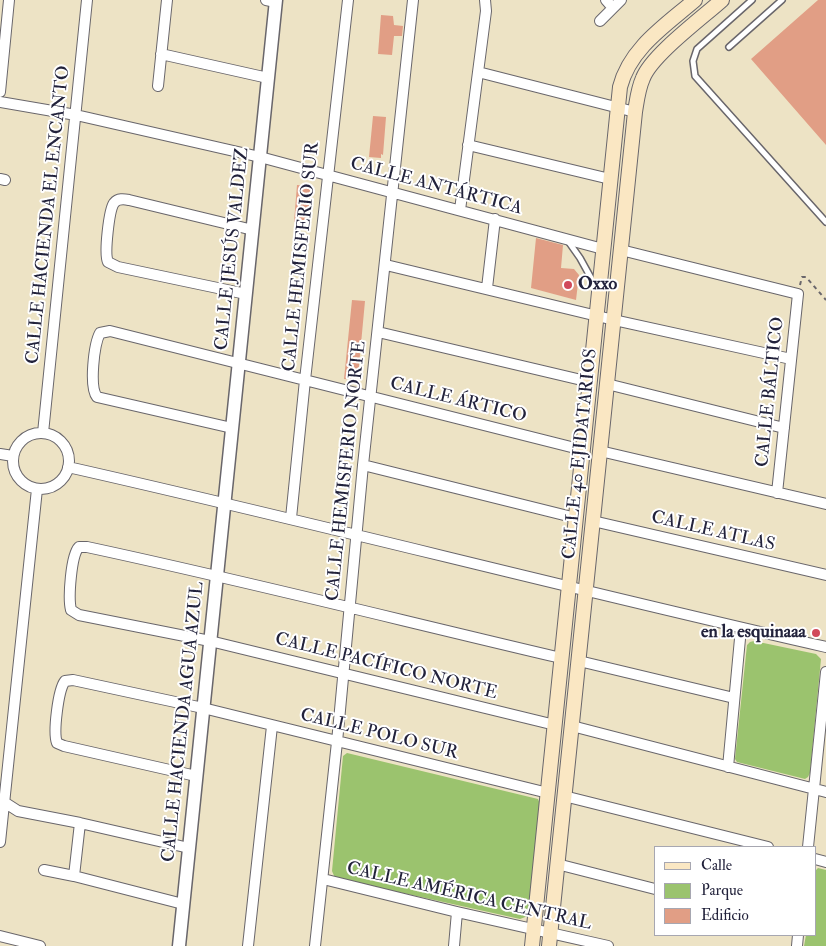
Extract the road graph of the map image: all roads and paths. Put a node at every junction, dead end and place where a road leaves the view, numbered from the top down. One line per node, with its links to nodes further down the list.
1 (9, 0): 20 (street)
2 (88, 0): 24 (street, CALLE HACIENDA EL ENCANTO)
3 (167, 0): 16 (street)
4 (348, 0): 27 (street, CALLE HEMISFERIO SUR)
5 (413, 0): 29 (street, CALLE HEMISFERIO NORTE)
6 (485, 0): 17 (street)
7 (621, 0): 13 (street)
8 (695, 0): 22 (main road, CALLE 40 EJIDATARIOS)
9 (722, 0): 23 (main road, CALLE 40 EJIDATARIOS)
10 (752, 0): 32 (lane)
11 (782, 0): 15 (lane)
12 (273, 1): 18 (street, CALLE JESÚS VALDEZ)
13 (610, 4): 14 (street)
14 (600, 21)
15 (729, 47)
16 (161, 54): 18 (street); 19 (street)
17 (478, 72): 22 (street); 25 (street)
18 (268, 78): 26 (street, CALLE JESÚS VALDEZ)
19 (158, 86)
20 (0, 92)
21 (0, 102): 24 (street, CALLE ANTÁRTICA)
22 (618, 107): 23 (street); 28 (main road, CALLE 40 EJIDATARIOS)
23 (635, 112): 36 (main road, CALLE 40 EJIDATARIOS)
24 (76, 115): 26 (street, CALLE ANTÁRTICA); 54 (street, CALLE HACIENDA EL ENCANTO)
25 (468, 145): 28 (street); 30 (street)
26 (260, 157): 27 (street, CALLE ANTÁRTICA); 33 (street, CALLE JESÚS VALDEZ)
27 (328, 176): 29 (street, CALLE ANTÁRTICA); 48 (street, CALLE HEMISFERIO SUR)
28 (610, 179): 35 (main road, CALLE 40 EJIDATARIOS)
29 (393, 194): 30 (street, CALLE ANTÁRTICA); 37 (street, CALLE HEMISFERIO NORTE)
30 (460, 210): 31 (street, CALLE ANTÁRTICA)
31 (494, 219): 34 (street, CALLE ANTÁRTICA); 38 (street)
32 (826, 222)
33 (253, 230): 39 (street, CALLE JESÚS VALDEZ); 39 (street)
34 (566, 239): 35 (street, CALLE ANTÁRTICA); 40 (lane)
35 (603, 249): 40 (main road, CALLE 40 EJIDATARIOS)
36 (621, 250): 41 (street); 44 (main road, CALLE 40 EJIDATARIOS)
37 (386, 264): 38 (street); 45 (street, CALLE HEMISFERIO NORTE)
38 (487, 288): 43 (street)
39 (246, 294): 47 (street, CALLE JESÚS VALDEZ)
40 (599, 294): 43 (main road, CALLE 40 EJIDATARIOS)
41 (798, 294): 42 (path); 46 (street, CALLE BÁLTICO)
42 (826, 300)
43 (596, 316): 44 (street); 49 (main road, CALLE 40 EJIDATARIOS)
44 (614, 320): 46 (street); 50 (main road, CALLE 40 EJIDATARIOS)
45 (378, 332): 49 (street); 51 (street, CALLE HEMISFERIO NORTE)
46 (791, 359): 53 (street, CALLE BÁLTICO)
47 (239, 363): 48 (street, CALLE ÁRTICO); 52 (street, CALLE JESÚS VALDEZ); 52 (street, CALLE ÁRTICO)
48 (305, 380): 51 (street, CALLE ÁRTICO); 65 (street, CALLE HEMISFERIO SUR)
49 (590, 382): 55 (main road, CALLE 40 EJIDATARIOS)
50 (607, 384): 53 (street); 56 (main road, CALLE 40 EJIDATARIOS)
51 (371, 396): 55 (street, CALLE ÁRTICO); 59 (street, CALLE HEMISFERIO NORTE)
52 (232, 428): 63 (street, CALLE JESÚS VALDEZ)
53 (784, 428): 62 (street, CALLE BÁLTICO)
54 (43, 433): 58 (street); 60 (street)
55 (583, 450): 66 (main road, CALLE 40 EJIDATARIOS)
56 (600, 451): 62 (street); 67 (main road, CALLE 40 EJIDATARIOS)
57 (0, 454): 58 (street)
58 (13, 456): 61 (street)
59 (363, 465): 66 (street); 68 (street, CALLE HEMISFERIO NORTE)
60 (68, 467): 61 (street); 63 (street)
61 (37, 489): 94 (street)
62 (777, 492): 64 (street)
63 (224, 502): 65 (street); 69 (street, CALLE HACIENDA AGUA AZUL)
64 (826, 504)
65 (291, 518): 68 (street)
66 (576, 518): 71 (main road, CALLE 40 EJIDATARIOS)
67 (593, 521): 70 (street, CALLE ATLAS); 72 (main road, CALLE 40 EJIDATARIOS)
68 (356, 534): 71 (street); 73 (street, CALLE HEMISFERIO NORTE)
69 (217, 575): 73 (street); 75 (street, CALLE HACIENDA AGUA AZUL); 75 (street, CALLE PACÍFICO NORTE)
70 (826, 575)
71 (569, 588): 72 (street); 77 (main road, CALLE 40 EJIDATARIOS)
72 (586, 591): 74 (street); 78 (main road, CALLE 40 EJIDATARIOS)
73 (349, 608): 77 (street); 80 (street, CALLE HEMISFERIO NORTE)
74 (741, 628): 76 (street); 81 (street)
75 (210, 642): 80 (street, CALLE PACÍFICO NORTE); 82 (street, CALLE HACIENDA AGUA AZUL)
76 (826, 646)
77 (561, 658): 84 (main road, CALLE 40 EJIDATARIOS)
78 (578, 660): 81 (street); 86 (main road, CALLE 40 EJIDATARIOS)
79 (826, 672): 83 (street)
80 (343, 674): 84 (street, CALLE PACÍFICO NORTE); 87 (street, CALLE HEMISFERIO NORTE)
81 (734, 698): 88 (street)
82 (203, 708): 85 (street, CALLE POLO SUR); 89 (street, CALLE HACIENDA AGUA AZUL); 89 (street, CALLE POLO SUR)
83 (823, 721): 90 (street)
84 (555, 725): 92 (main road, CALLE 40 EJIDATARIOS)
85 (272, 726): 87 (street, CALLE POLO SUR); 114 (street)
86 (572, 726): 88 (street); 93 (main road, CALLE 40 EJIDATARIOS)
87 (337, 742): 92 (street, CALLE POLO SUR); 105 (street, CALLE HEMISFERIO NORTE)
88 (728, 766): 90 (street)
89 (196, 776): 101 (street, CALLE HACIENDA AGUA AZUL)
90 (814, 789): 91 (street); 100 (street)
91 (826, 792)
92 (548, 793): 109 (main road, CALLE 40 EJIDATARIOS)
93 (564, 796): 99 (street); 102 (main road, CALLE 40 EJIDATARIOS)
94 (2, 802): 95 (street); 96 (street)
95 (18, 811): 96 (street); 97 (street)
96 (1, 815): 98 (street)
97 (80, 823): 101 (street); 104 (street)
98 (0, 842)
99 (764, 846)
100 (808, 846)
101 (188, 848): 107 (street, CALLE HACIENDA AGUA AZUL)
102 (557, 864): 106 (street); 111 (main road, CALLE 40 EJIDATARIOS)
103 (44, 870): 104 (street)
104 (74, 876): 107 (street)
105 (323, 879): 108 (street, CALLE AMÉRICA CENTRAL); 115 (street, CALLE HEMISFERIO NORTE)
106 (654, 889)
107 (183, 904): 113 (street, CALLE HACIENDA AGUA AZUL)
108 (457, 912): 109 (street, CALLE AMÉRICA CENTRAL); 116 (street)
109 (534, 929): 111 (street, CALLE AMÉRICA CENTRAL); 117 (main road, CALLE 40 EJIDATARIOS)
110 (0, 936): 112 (street)
111 (549, 939): 118 (street, CALLE AMÉRICA CENTRAL)
112 (40, 946)
113 (179, 946)
114 (248, 946)
115 (315, 946)
116 (454, 946)
117 (532, 946)
118 (608, 946)

